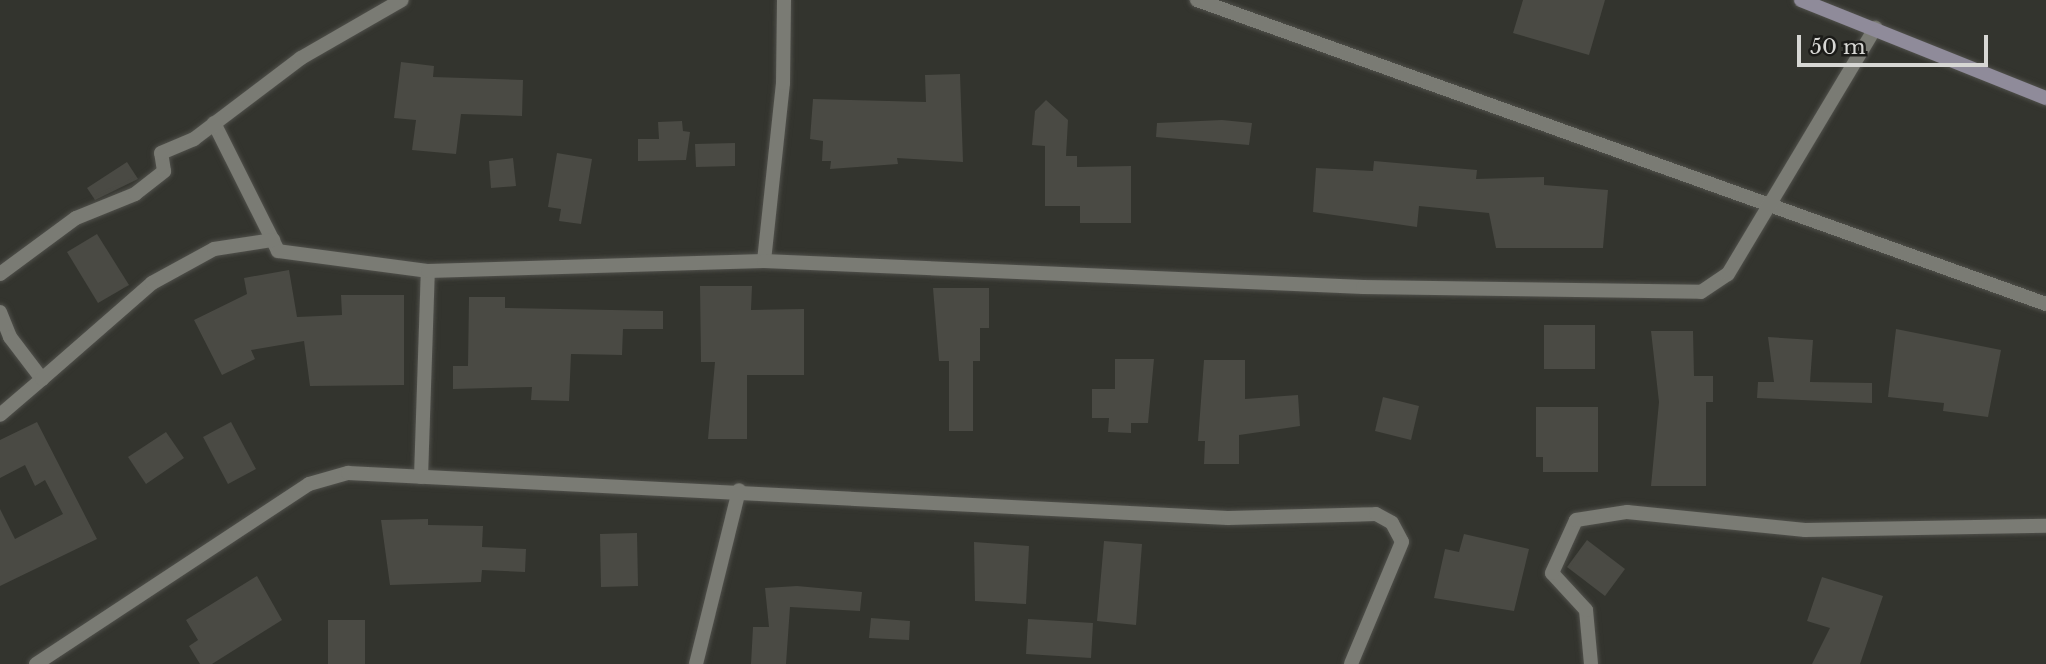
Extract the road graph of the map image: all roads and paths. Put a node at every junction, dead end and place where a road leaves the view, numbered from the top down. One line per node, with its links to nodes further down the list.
1 (402, 0): 7 (street)
2 (785, 0): 10 (street)
3 (1197, 0): 8 (street)
4 (1801, 0): 5 (street)
5 (1875, 28): 6 (street); 8 (street)
6 (2046, 98)
7 (214, 122): 9 (street); 12 (street)
8 (1769, 210): 10 (street); 13 (street)
9 (273, 240): 11 (street); 15 (street)
10 (765, 261): 11 (street)
11 (428, 271): 17 (street)
12 (0, 274)
13 (2046, 304)
14 (0, 312): 15 (street)
15 (42, 379): 16 (street)
16 (0, 415)
17 (421, 477): 18 (street); 20 (street)
18 (739, 491): 21 (street); 22 (street)
19 (2046, 526): 23 (street)
20 (36, 664)
21 (696, 664)
22 (1351, 664)
23 (1591, 664)

